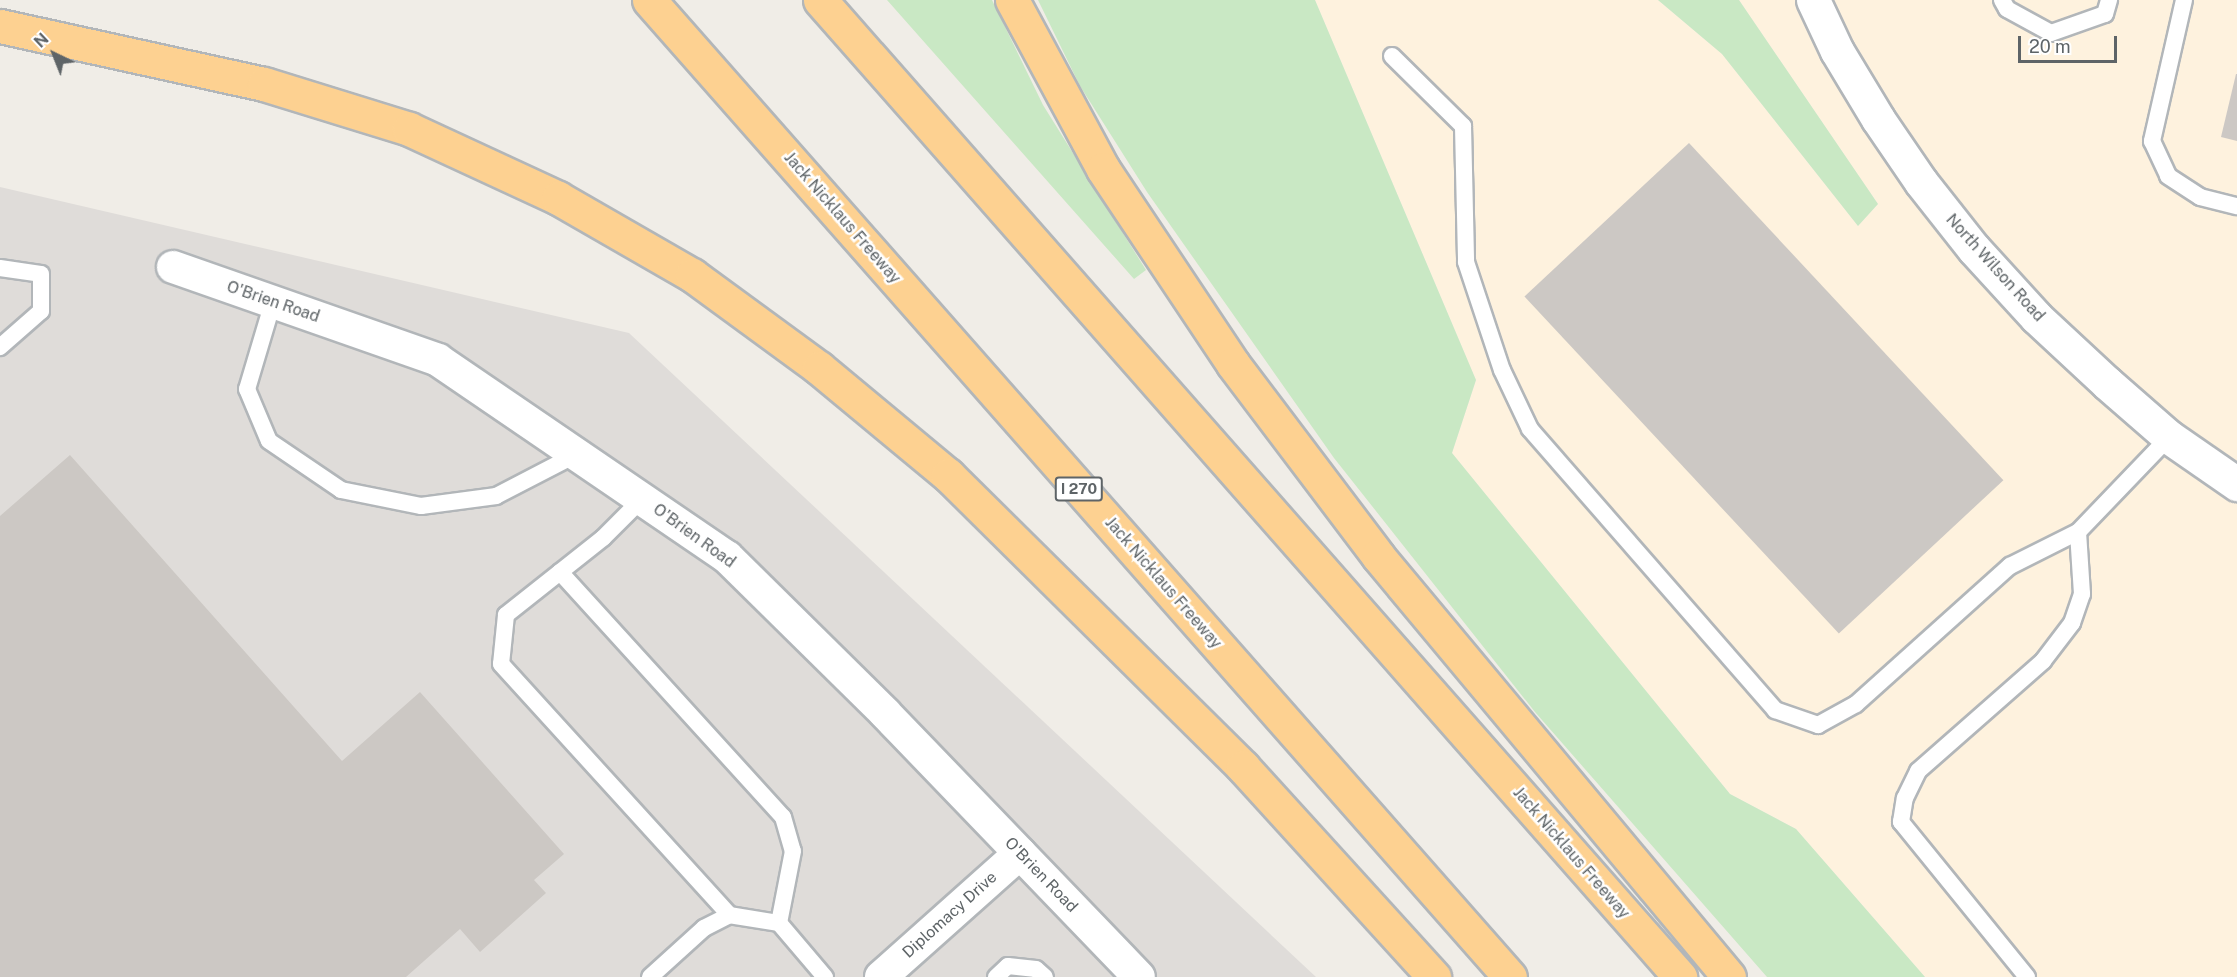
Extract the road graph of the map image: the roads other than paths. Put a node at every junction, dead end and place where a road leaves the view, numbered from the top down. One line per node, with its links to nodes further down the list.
1 (649, 0): 31 (highway, Jack Nicklaus Freeway / I 270)
2 (820, 0): 32 (highway, Jack Nicklaus Freeway)
3 (1012, 0): 33 (highway)
4 (1813, 0): 15 (main road, North Wilson Road)
5 (2002, 0): 6 (lane)
6 (2109, 0)
7 (2184, 0): 10 (lane)
8 (0, 26): 30 (highway)
9 (1392, 56): 19 (lane)
10 (2237, 206)
11 (173, 267): 13 (street, O'Brien Road)
12 (0, 268): 14 (lane)
13 (273, 302): 16 (street, O'Brien Road); 16 (lane)
14 (0, 347)
15 (2169, 437): 17 (main road, North Wilson Road); 19 (lane)
16 (577, 454): 18 (street, O'Brien Road)
17 (2237, 484)
18 (642, 499): 20 (lane); 21 (street, O'Brien Road)
19 (2078, 532): 34 (lane)
20 (560, 572): 22 (lane); 23 (lane)
21 (1020, 854): 26 (street, Diplomacy Drive); 29 (street, O'Brien Road)
22 (729, 915): 23 (lane); 24 (lane)
23 (779, 923): 25 (lane)
24 (650, 977)
25 (825, 977)
26 (881, 977)
27 (996, 977): 28 (lane)
28 (1045, 977)
29 (1140, 977)
30 (1434, 977)
31 (1510, 977)
32 (1680, 977)
33 (1729, 977)
34 (2027, 977)

